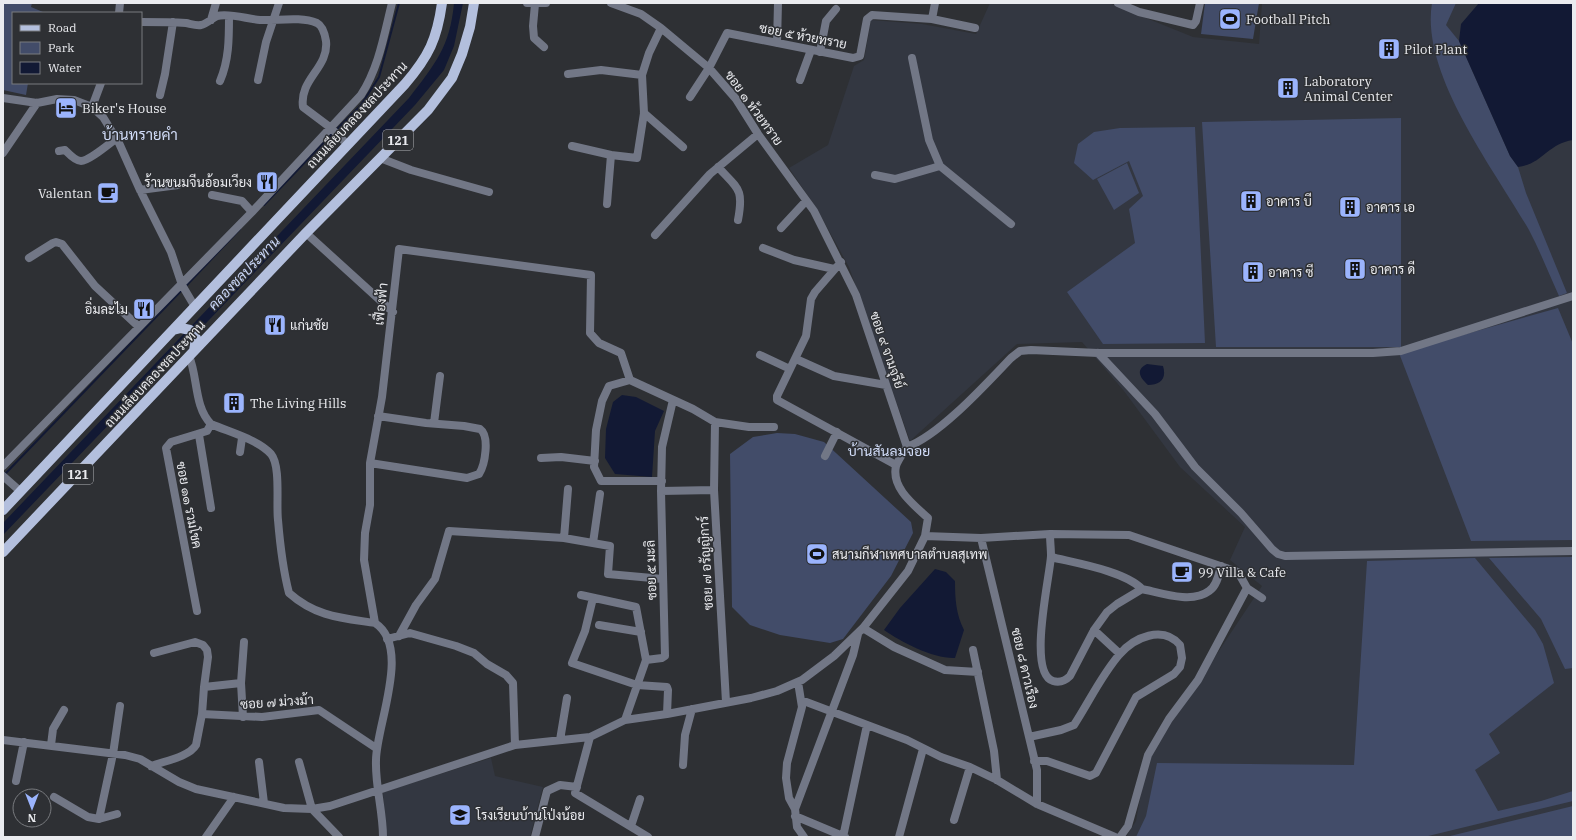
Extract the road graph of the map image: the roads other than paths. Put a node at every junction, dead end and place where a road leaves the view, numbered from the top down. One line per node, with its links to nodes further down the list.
1 (216, 3): 18 (street)
2 (279, 3): 19 (street)
3 (392, 3): 44 (street)
4 (442, 3): 25 (main road, ถนนเลียบคลองชลประทาน / 121)
5 (447, 3): 25 (main road)
6 (468, 3): 29 (main road)
7 (474, 3): 29 (main road, ถนนเลียบคลองชลประทาน / 121)
8 (531, 3): 9 (street); 26 (street)
9 (546, 3)
10 (611, 3): 22 (street, ซอย ๑ ห้วยทราย)
11 (778, 3): 24 (street)
12 (935, 3): 17 (street)
13 (1118, 3): 14 (street)
14 (1200, 3)
15 (836, 9): 28 (street)
16 (229, 16): 18 (street); 19 (street); 36 (street)
17 (932, 19): 23 (street, ซอย ๕ ห้วยทราย); 28 (street, ซอย ๕ ห้วยทราย)
18 (211, 20): 21 (street)
19 (275, 20): 34 (street); 44 (street)
20 (142, 22): 21 (street)
21 (173, 22): 38 (street)
22 (661, 28): 31 (street, ซอย ๑ ห้วยทราย); 33 (street)
23 (975, 28)
24 (777, 43): 27 (street, ซอย ๕ ห้วยทราย); 31 (street, ซอย ๕ ห้วยทราย)
25 (432, 45): 47 (main road, ถนนเลียบคลองชลประทาน / 121)
26 (544, 47)
27 (811, 50): 28 (street, ซอย ๕ ห้วยทราย); 35 (street)
28 (820, 52)
29 (462, 54): 53 (main road, ถนนเลียบคลองชลประทาน / 121)
30 (912, 58): 54 (street)
31 (709, 68): 39 (street); 45 (street, ซอย ๑ ห้วยทราย)
32 (568, 74): 33 (street)
33 (642, 75): 43 (street)
34 (258, 80)
35 (800, 80)
36 (220, 81)
37 (100, 84): 42 (street)
38 (160, 95)
39 (690, 97)
40 (3, 98): 41 (street)
41 (37, 103): 42 (street); 51 (street)
42 (92, 107): 46 (street)
43 (644, 113): 49 (street); 52 (street)
44 (332, 129): 47 (street); 63 (street)
45 (758, 134): 55 (street); 61 (street, ซอย ๑ ห้วยทราย)
46 (117, 138): 50 (street); 58 (street)
47 (348, 145): 75 (main road, ถนนเลียบคลองชลประทาน / 121)
48 (572, 146): 52 (street)
49 (683, 147)
50 (58, 151)
51 (3, 154)
52 (611, 155): 62 (street)
53 (380, 158): 59 (street); 67 (main road, ถนนเลียบคลองชลประทาน / 121)
54 (940, 166): 56 (street); 65 (street)
55 (718, 167): 64 (street); 68 (street)
56 (875, 175)
57 (178, 184): 58 (street)
58 (140, 190): 73 (street)
59 (489, 192)
60 (212, 195): 63 (street)
61 (806, 201): 66 (street); 71 (street, ซอย ๑ ห้วยทราย)
62 (608, 204)
63 (252, 212): 73 (street)
64 (738, 220)
65 (1011, 224)
66 (780, 228)
67 (306, 233): 76 (street); 79 (main road, ถนนเลียบคลองชลประทาน / 121)
68 (655, 235)
69 (763, 248): 72 (street)
70 (29, 258): 77 (street)
71 (841, 262): 72 (street); 87 (street, ซอย ๙ จามจุรีย์)
72 (834, 269): 83 (street)
73 (181, 284): 75 (street); 77 (street)
74 (1573, 296): 81 (street)
75 (191, 312): 78 (main road, ถนนเลียบคลองชลประทาน / 121); 79 (main road)
76 (393, 312): 86 (street, เฟื่องฟ้า); 89 (street, เฟื่องฟ้า)
77 (139, 326): 104 (street)
78 (177, 329): 80 (main road); 108 (main road, ถนนเลียบคลองชลประทาน / 121)
79 (210, 331): 80 (main road, ถนนเลียบคลองชลประทาน / 121)
80 (193, 350): 93 (street); 120 (main road, ถนนเลียบคลองชลประทาน / 121)
81 (1098, 353): 97 (street); 119 (street)
82 (760, 355): 84 (street)
83 (796, 358): 84 (street); 87 (street)
84 (790, 369): 94 (street)
85 (440, 376): 91 (street)
86 (630, 380): 88 (street); 101 (street)
87 (886, 385): 97 (street, ซอย ๙ จามจุรีย์)
88 (673, 400): 90 (street); 106 (street, ซอย ๕ มะลิ)
89 (378, 416): 91 (street); 102 (street, เฟื่องฟ้า)
90 (715, 422): 92 (street); 109 (street, ซอย ๗ อรัญญิการ์)
91 (434, 424): 102 (street)
92 (774, 427)
93 (209, 428): 95 (street, ซอย ๑๑ รวมโชค); 96 (street)
94 (837, 432): 99 (street); 103 (street)
95 (199, 435): 112 (street); 129 (street, ซอย ๑๑ รวมโชค)
96 (242, 438): 98 (street); 130 (street)
97 (907, 447): 103 (street)
98 (240, 452)
99 (825, 456)
100 (541, 458): 101 (street)
101 (595, 461): 106 (street)
102 (370, 464): 130 (street, เฟื่องฟ้า)
103 (896, 465): 115 (street)
104 (3, 466)
105 (3, 476): 108 (street)
106 (662, 482): 110 (street, ซอย ๕ มะลิ)
107 (568, 489): 116 (street)
108 (19, 490): 113 (main road, ถนนเลียบคลองชลประทาน / 121)
109 (714, 490): 110 (street); 149 (street, ซอย ๗ อรัญญิการ์)
110 (661, 491): 123 (street, ซอย ๕ มะลิ)
111 (600, 494): 118 (street)
112 (211, 508)
113 (3, 510)
114 (1050, 534): 117 (street); 121 (street); 122 (street)
115 (925, 536): 117 (street); 132 (street)
116 (564, 538): 118 (street); 135 (street)
117 (981, 538): 160 (street, ซอย ๘ ดาวเรือง)
118 (593, 543): 123 (street)
119 (1573, 551)
120 (3, 552)
121 (1051, 556): 125 (street); 133 (street)
122 (1221, 566): 124 (street); 125 (street)
123 (663, 579): 141 (street, ซอย ๕ มะลิ)
124 (1247, 588): 128 (street); 199 (street)
125 (1142, 589): 133 (street)
126 (581, 595): 127 (street)
127 (593, 598): 134 (street); 145 (street)
128 (1262, 598)
129 (198, 611)
130 (375, 622): 136 (street)
131 (599, 625): 134 (street)
132 (861, 630): 142 (street); 143 (street); 153 (street)
133 (1094, 630): 140 (street)
134 (641, 632): 141 (street)
135 (399, 636): 136 (street); 165 (street)
136 (387, 639): 166 (street)
137 (244, 642): 144 (street)
138 (973, 650): 142 (street)
139 (154, 653): 146 (street)
140 (1120, 654): 160 (street); 169 (street)
141 (646, 660): 145 (street)
142 (978, 672): 175 (street)
143 (798, 682): 148 (street); 149 (street)
144 (241, 683): 146 (street); 156 (street)
145 (637, 685): 155 (street); 157 (street)
146 (204, 687): 154 (street)
147 (567, 698): 162 (street)
148 (801, 700): 153 (street); 185 (street)
149 (726, 702): 151 (street)
150 (120, 706): 168 (street)
151 (692, 709): 155 (street); 172 (street)
152 (64, 710): 164 (street)
153 (830, 711): 158 (street); 185 (street)
154 (202, 714): 156 (street, ซอย ๗ ม่วงม้า); 173 (street)
155 (667, 714): 157 (street)
156 (243, 717): 166 (street, ซอย ๗ ม่วงม้า)
157 (625, 720): 159 (street)
158 (867, 725): 167 (street); 196 (street)
159 (590, 737): 162 (street); 177 (street)
160 (1029, 737): 169 (street, ซอย ๘ ดาวเรือง)
161 (3, 740): 163 (street)
162 (560, 740): 165 (street)
163 (24, 742): 164 (street); 176 (street)
164 (51, 745): 168 (street)
165 (515, 745): 178 (street)
166 (376, 748): 178 (street)
167 (923, 749): 174 (street); 197 (street)
168 (113, 754): 173 (street); 187 (street)
169 (1034, 760): 183 (street, ซอย ๘ ดาวเรือง)
170 (259, 762): 182 (street)
171 (299, 762): 184 (street)
172 (682, 765)
173 (151, 766): 180 (street)
174 (970, 767): 175 (street); 188 (street)
175 (997, 780): 183 (street)
176 (16, 781)
177 (577, 787): 189 (street); 193 (street)
178 (378, 790): 184 (street); 192 (street)
179 (54, 797): 187 (street)
180 (234, 797): 182 (street); 190 (street)
181 (640, 799): 189 (street)
182 (264, 803): 184 (street)
183 (1037, 804): 198 (street)
184 (312, 809): 191 (street)
185 (795, 812): 195 (street); 196 (street)
186 (117, 814): 187 (street)
187 (99, 819)
188 (954, 820)
189 (631, 826): 194 (street)
190 (206, 837)
191 (339, 837)
192 (383, 837)
193 (535, 837)
194 (648, 837)
195 (804, 837)
196 (844, 837)
197 (899, 837)
198 (1115, 837)
199 (1120, 837)

